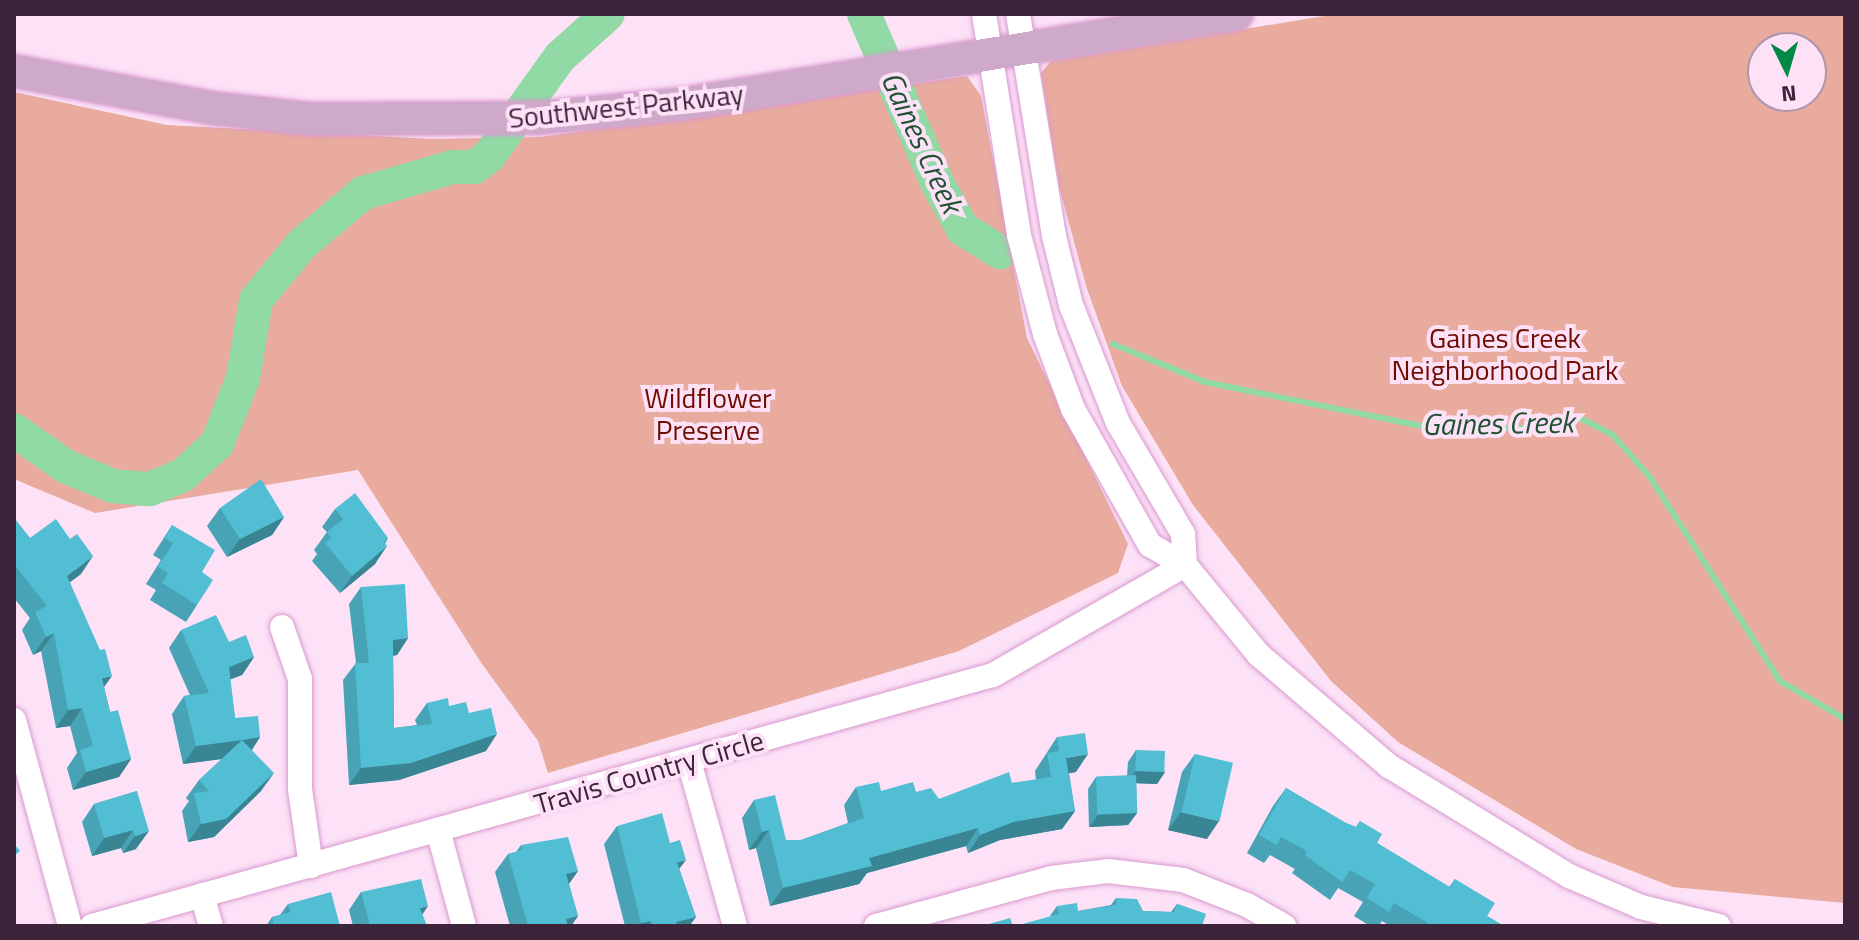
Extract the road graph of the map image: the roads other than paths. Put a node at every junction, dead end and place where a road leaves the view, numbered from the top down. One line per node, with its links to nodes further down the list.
1 (984, 14): 5 (street)
2 (1018, 14): 4 (street)
3 (1237, 14): 4 (main road, Southwest Parkway)
4 (1024, 50): 5 (main road, Southwest Parkway); 7 (street)
5 (990, 54): 6 (main road, Southwest Parkway); 7 (street)
6 (14, 71)
7 (1185, 565): 10 (street, Travis Country Circle); 21 (street)
8 (282, 627): 12 (street)
9 (14, 720): 14 (street)
10 (689, 761): 11 (street, Travis Country Circle); 18 (street)
11 (438, 830): 12 (street, Travis Country Circle); 17 (street)
12 (311, 866): 13 (street, Travis Country Circle)
13 (202, 895): 15 (street, Travis Country Circle); 16 (street)
14 (70, 926)
15 (92, 926)
16 (211, 926)
17 (464, 926)
18 (735, 926)
19 (876, 926): 20 (street)
20 (1284, 926)
21 (1719, 926)

